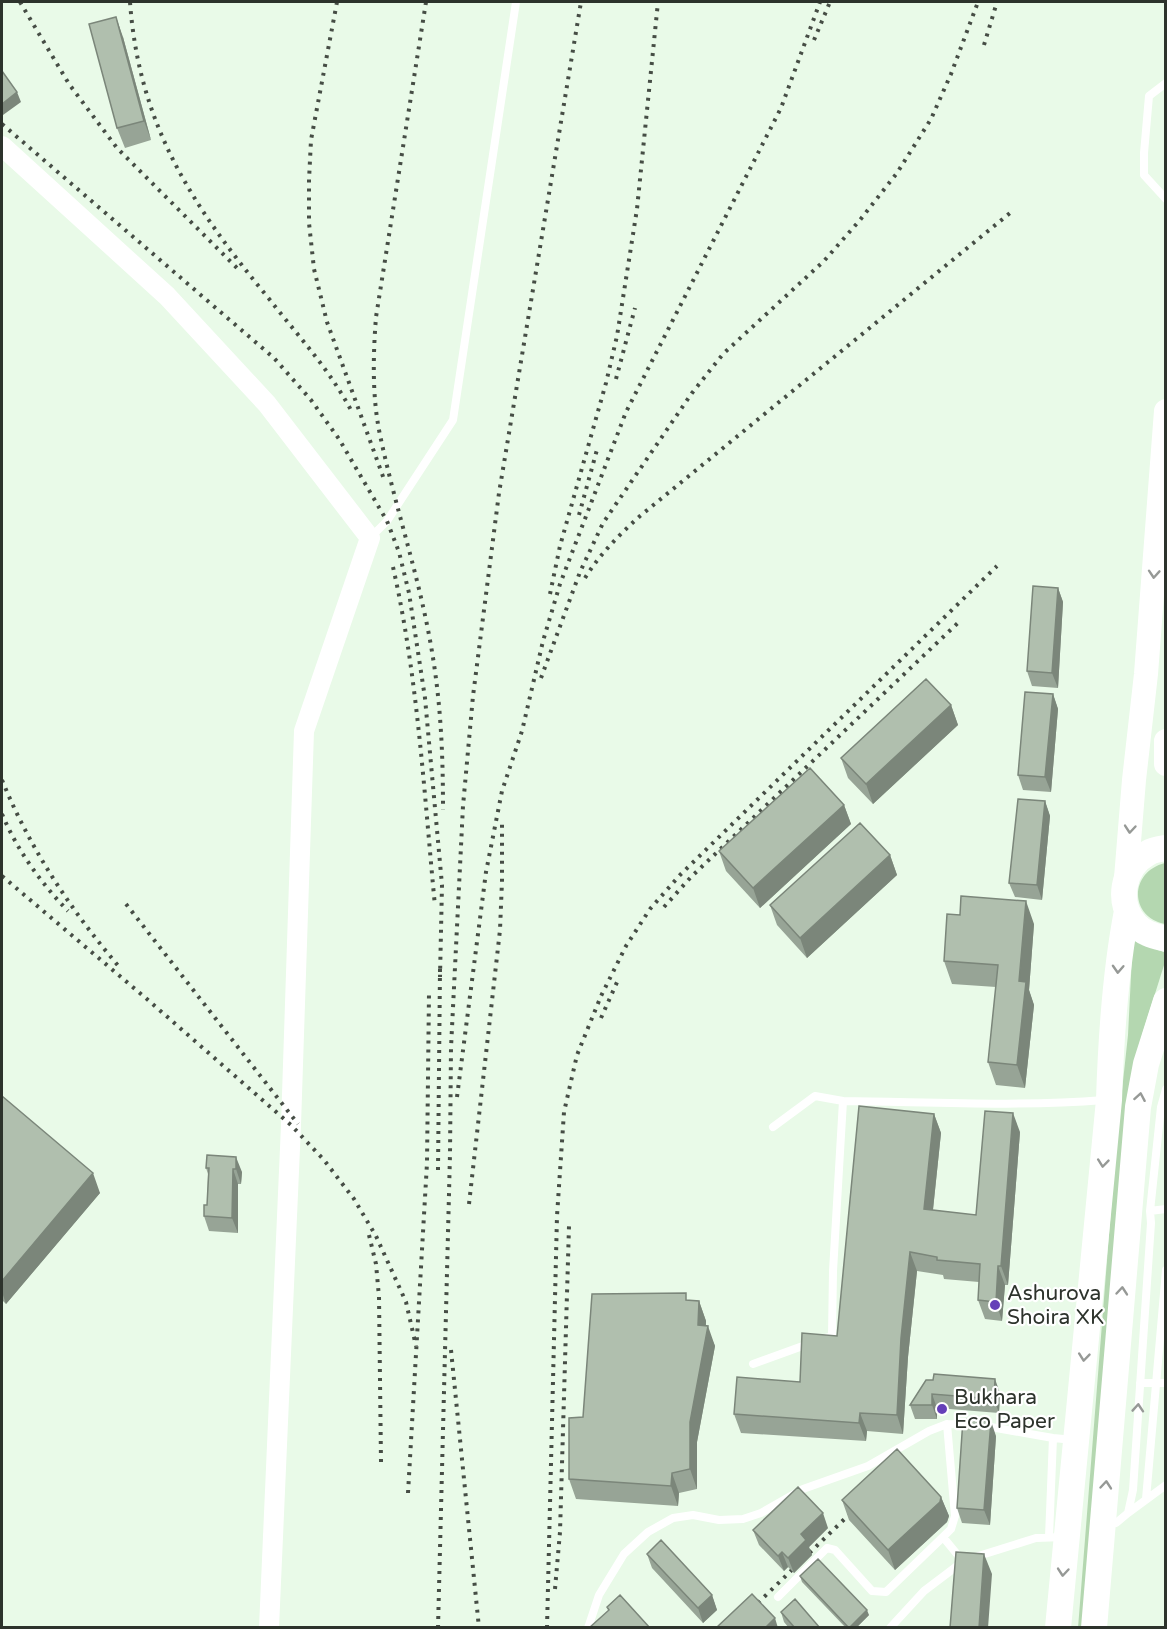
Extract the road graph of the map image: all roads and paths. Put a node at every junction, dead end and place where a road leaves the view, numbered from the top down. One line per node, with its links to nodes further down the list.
1 (516, 2): 6 (lane)
2 (1166, 83): 4 (lane)
3 (2, 146): 6 (street)
4 (1166, 199)
5 (1166, 411): 10 (main road, one-way to 10)
6 (370, 538): 34 (street)
7 (1166, 741): 8 (main road)
8 (1166, 764)
9 (1166, 848): 10 (highway)
10 (1126, 878): 11 (highway)
11 (1127, 911): 12 (highway); 15 (highway, one-way to 15)
12 (1166, 939)
13 (1166, 1001): 18 (highway, one-way to 13)
14 (1166, 1089): 19 (lane)
15 (1109, 1100): 16 (lane); 26 (highway, one-way to 26)
16 (843, 1101): 17 (lane); 21 (lane)
17 (773, 1127)
18 (1131, 1182): 19 (highway); 29 (highway, one-way to 18)
19 (1158, 1210): 23 (lane)
20 (1166, 1270): 22 (lane)
21 (753, 1364)
22 (1156, 1382): 23 (lane); 24 (lane); 28 (lane)
23 (1140, 1383): 29 (lane, one-way to 23)
24 (1166, 1383)
25 (947, 1424): 26 (lane); 30 (lane); 35 (lane)
26 (1065, 1439): 31 (highway)
27 (1166, 1485): 28 (lane)
28 (1146, 1499): 29 (lane)
29 (1115, 1523): 38 (highway)
30 (943, 1537): 32 (lane); 33 (lane)
31 (1057, 1537): 32 (lane); 37 (highway, one-way to 37)
32 (963, 1562): 36 (lane)
33 (778, 1596)
34 (269, 1628)
35 (588, 1628)
36 (890, 1628)
37 (1058, 1628)
38 (1094, 1628)

